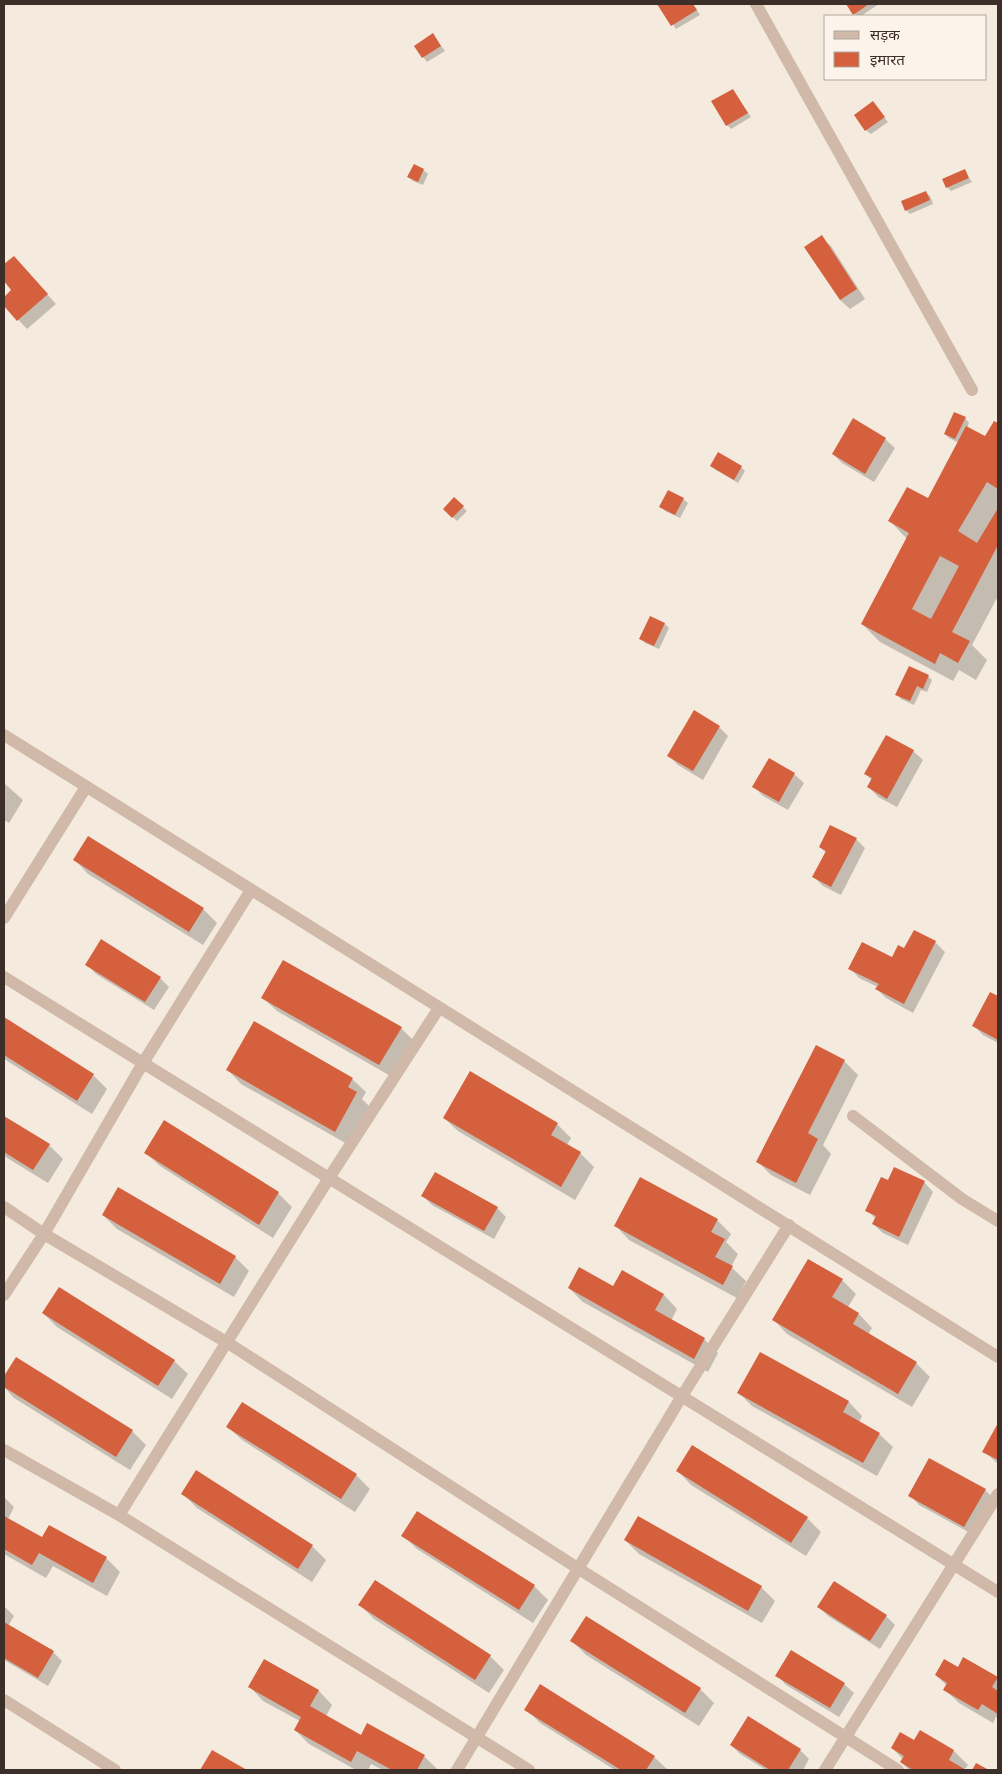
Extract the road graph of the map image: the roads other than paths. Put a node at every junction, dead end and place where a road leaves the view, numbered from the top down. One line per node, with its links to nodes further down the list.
1 (756, 4): 2 (street)
2 (972, 390)
3 (4, 735): 4 (street)
4 (86, 787): 5 (street); 6 (street)
5 (250, 890): 8 (street); 9 (street)
6 (4, 918)
7 (4, 977): 9 (street)
8 (439, 1008): 11 (street); 14 (street)
9 (142, 1063): 11 (street); 15 (street)
10 (853, 1116): 13 (street)
11 (329, 1178): 17 (street); 19 (street)
12 (4, 1207): 15 (street)
13 (998, 1221)
14 (789, 1225): 18 (street); 19 (street)
15 (44, 1234): 16 (street); 17 (street)
16 (4, 1295)
17 (228, 1343): 22 (street); 24 (street)
18 (998, 1357)
19 (682, 1396): 23 (street); 24 (street)
20 (4, 1450): 22 (street)
21 (998, 1494): 23 (street)
22 (119, 1515): 28 (street)
23 (954, 1565): 25 (street); 27 (street)
24 (579, 1568): 27 (street); 28 (street)
25 (998, 1592)
26 (4, 1700): 29 (street)
27 (846, 1737): 32 (street); 33 (street)
28 (477, 1738): 30 (street); 31 (street)
29 (115, 1770)
30 (457, 1770)
31 (528, 1770)
32 (825, 1770)
33 (898, 1770)

